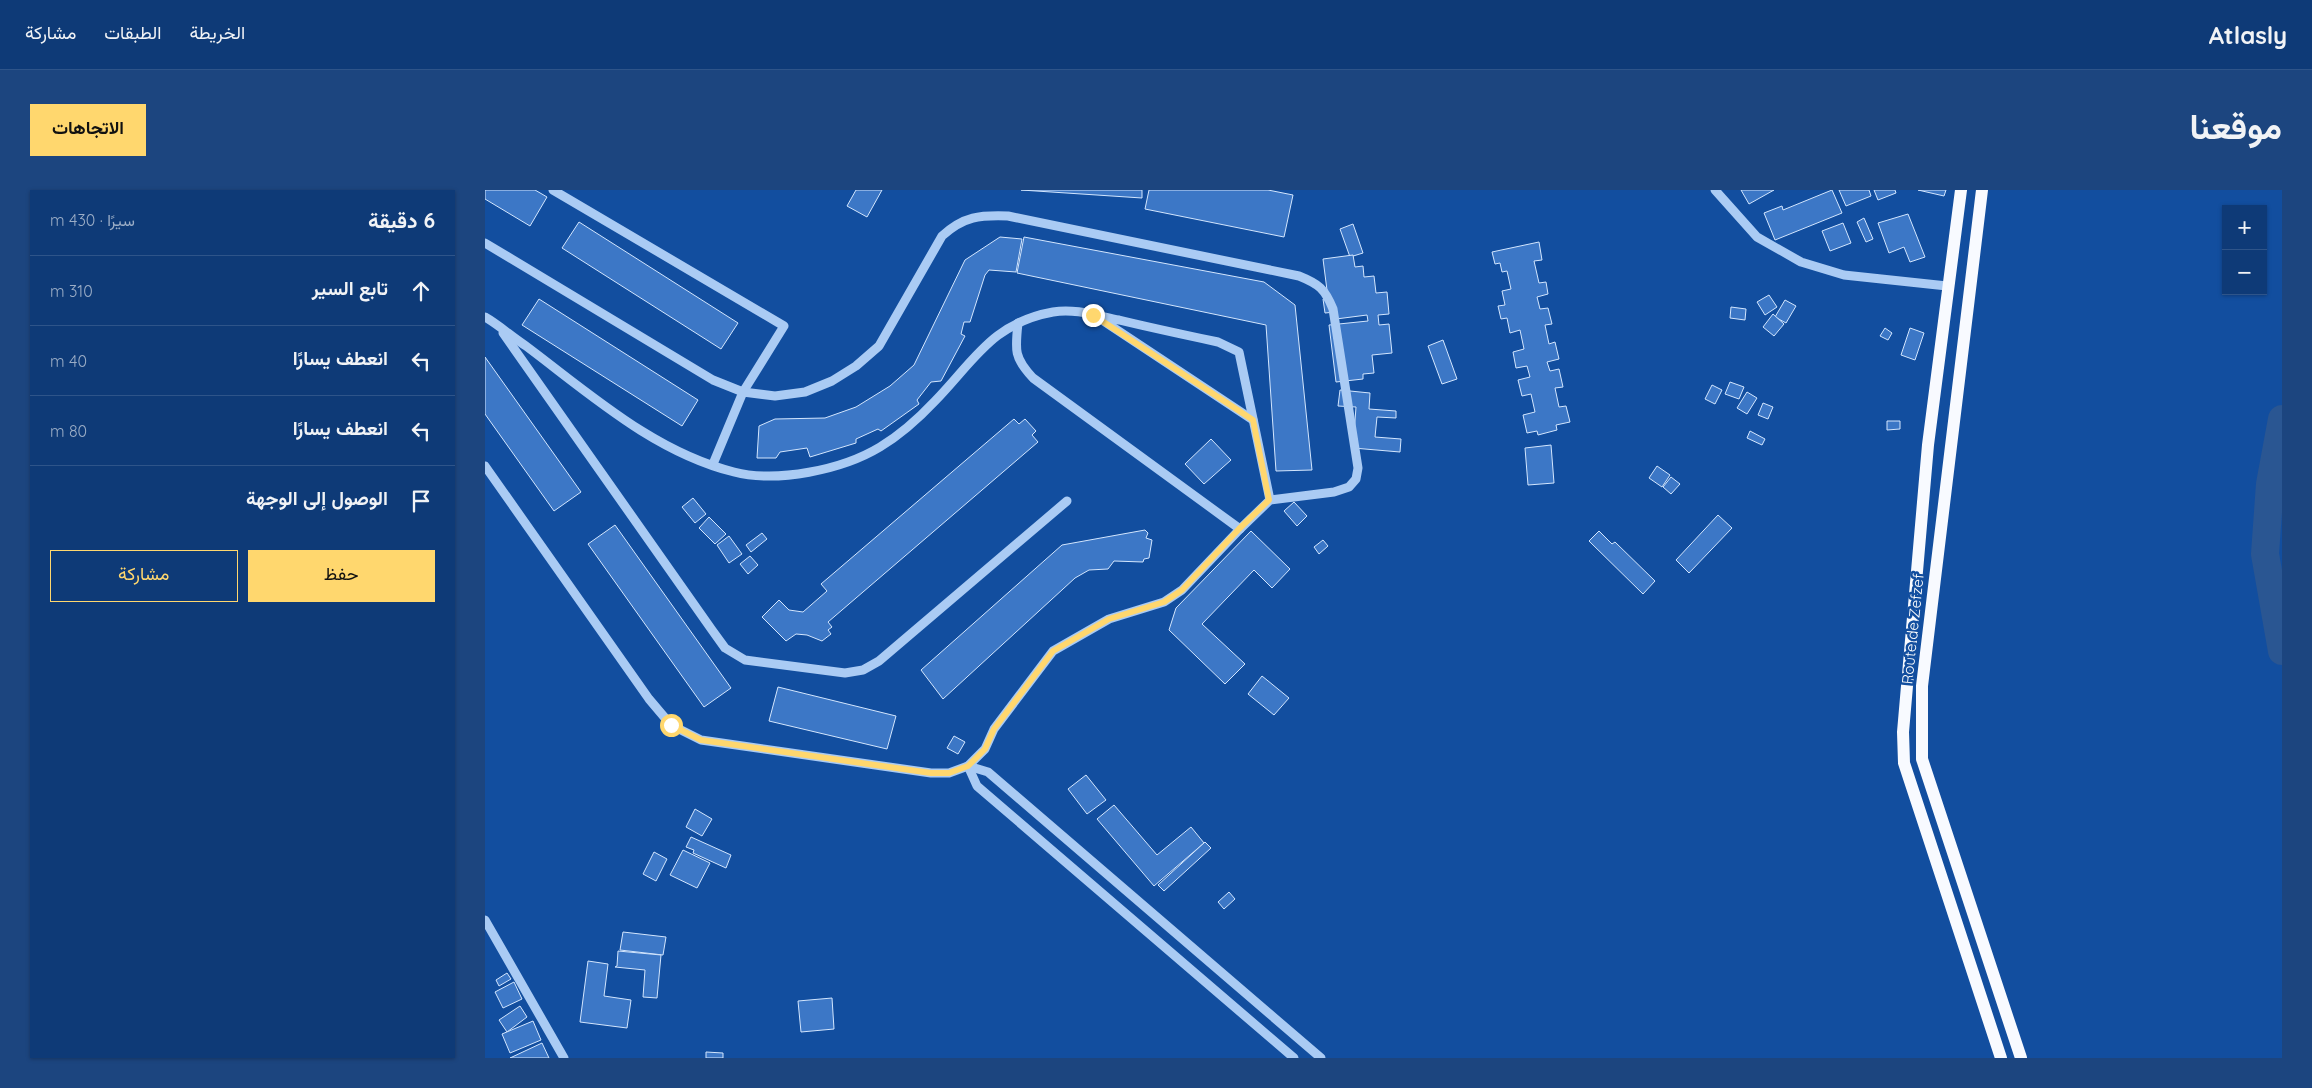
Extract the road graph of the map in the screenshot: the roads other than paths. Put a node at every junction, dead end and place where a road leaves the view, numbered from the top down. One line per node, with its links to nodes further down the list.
1 (553, 190): 11 (street)
2 (1715, 190): 6 (street)
3 (1961, 190): 6 (main road, Route de Zefzef)
4 (1982, 190): 24 (main road, Route de Zefzef)
5 (485, 242): 11 (street)
6 (1947, 286): 23 (main road, Route de Zefzef)
7 (1093, 315): 9 (street); 12 (street); 12 (street)
8 (485, 317): 10 (street)
9 (1018, 323): 13 (street); 17 (street)
10 (498, 326): 13 (street); 16 (street)
11 (743, 392): 13 (street); 15 (street)
12 (1253, 420): 15 (street)
13 (713, 464)
14 (485, 466): 18 (street)
15 (1269, 500): 17 (street)
16 (1067, 501)
17 (1239, 529): 18 (street)
18 (968, 766): 21 (street); 22 (street)
19 (485, 920): 20 (street)
20 (564, 1058)
21 (1294, 1058)
22 (1321, 1058)
23 (2001, 1058)
24 (2021, 1058)

